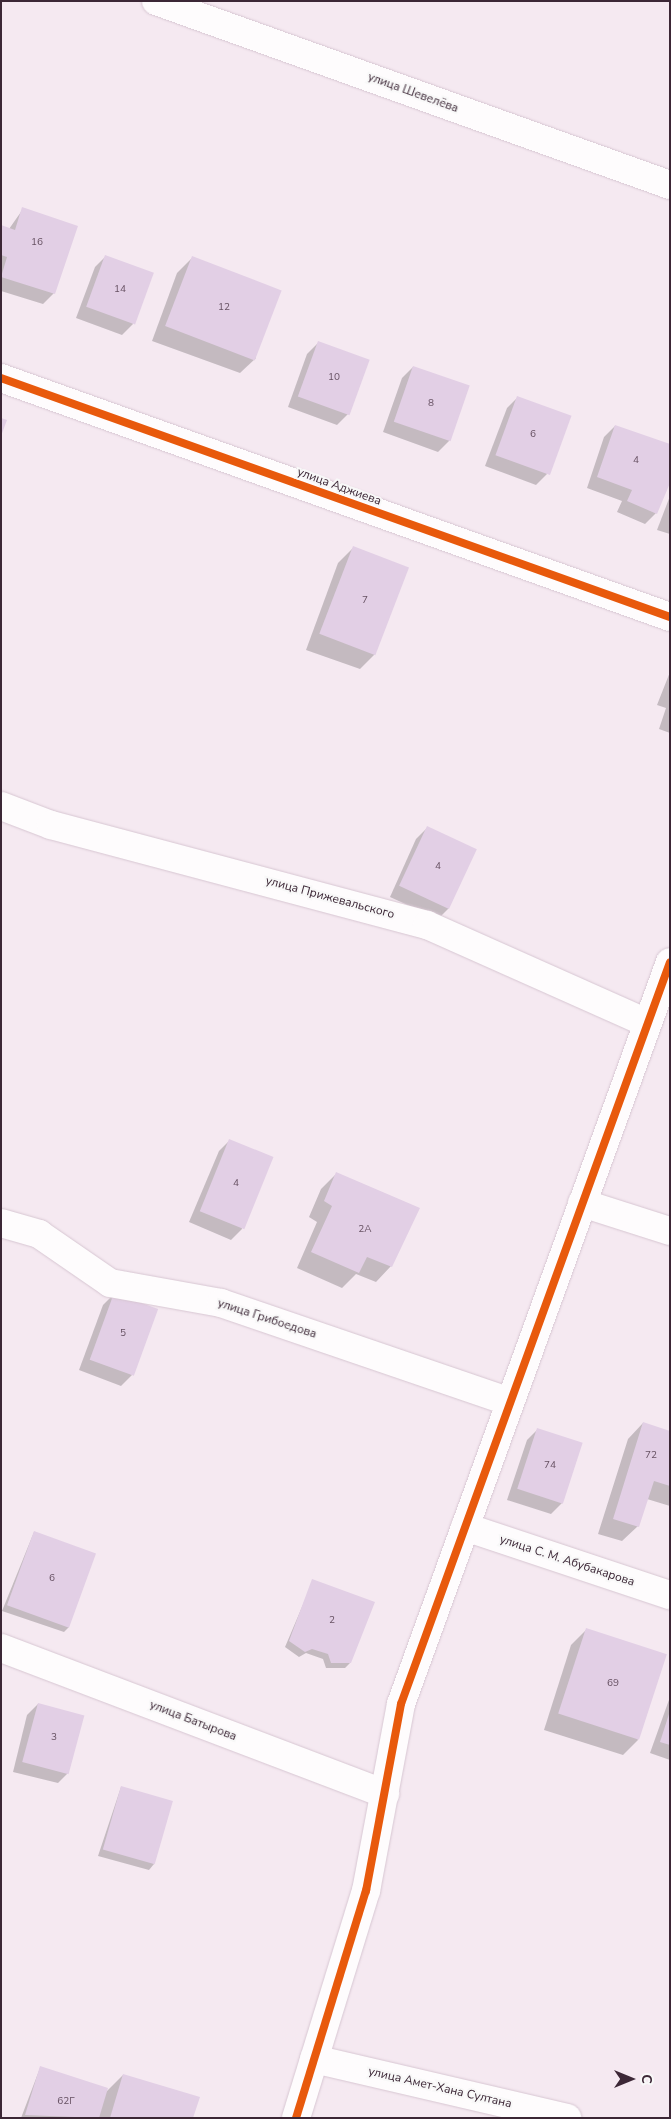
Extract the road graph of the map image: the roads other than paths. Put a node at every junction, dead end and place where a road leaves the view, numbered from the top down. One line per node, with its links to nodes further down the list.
1 (156, 1): 2 (street, улица Шевелёва)
2 (670, 185)
3 (1, 378): 4 (street, улица Аджиева)
4 (670, 616)
5 (1, 806): 7 (street, улица Прижевальского)
6 (670, 962): 7 (street)
7 (648, 1023): 8 (street)
8 (582, 1203): 10 (street); 11 (street)
9 (1, 1223): 11 (street, улица Грибоедова)
10 (670, 1232)
11 (510, 1402): 12 (street)
12 (465, 1527): 13 (street, улица С. М. Абубакарова); 15 (street)
13 (670, 1595)
14 (1, 1648): 15 (street, улица Батырова)
15 (384, 1794): 16 (street)
16 (314, 2059): 17 (street); 18 (street, улица Амет-Хана Султана)
17 (296, 2118)
18 (567, 2118)

